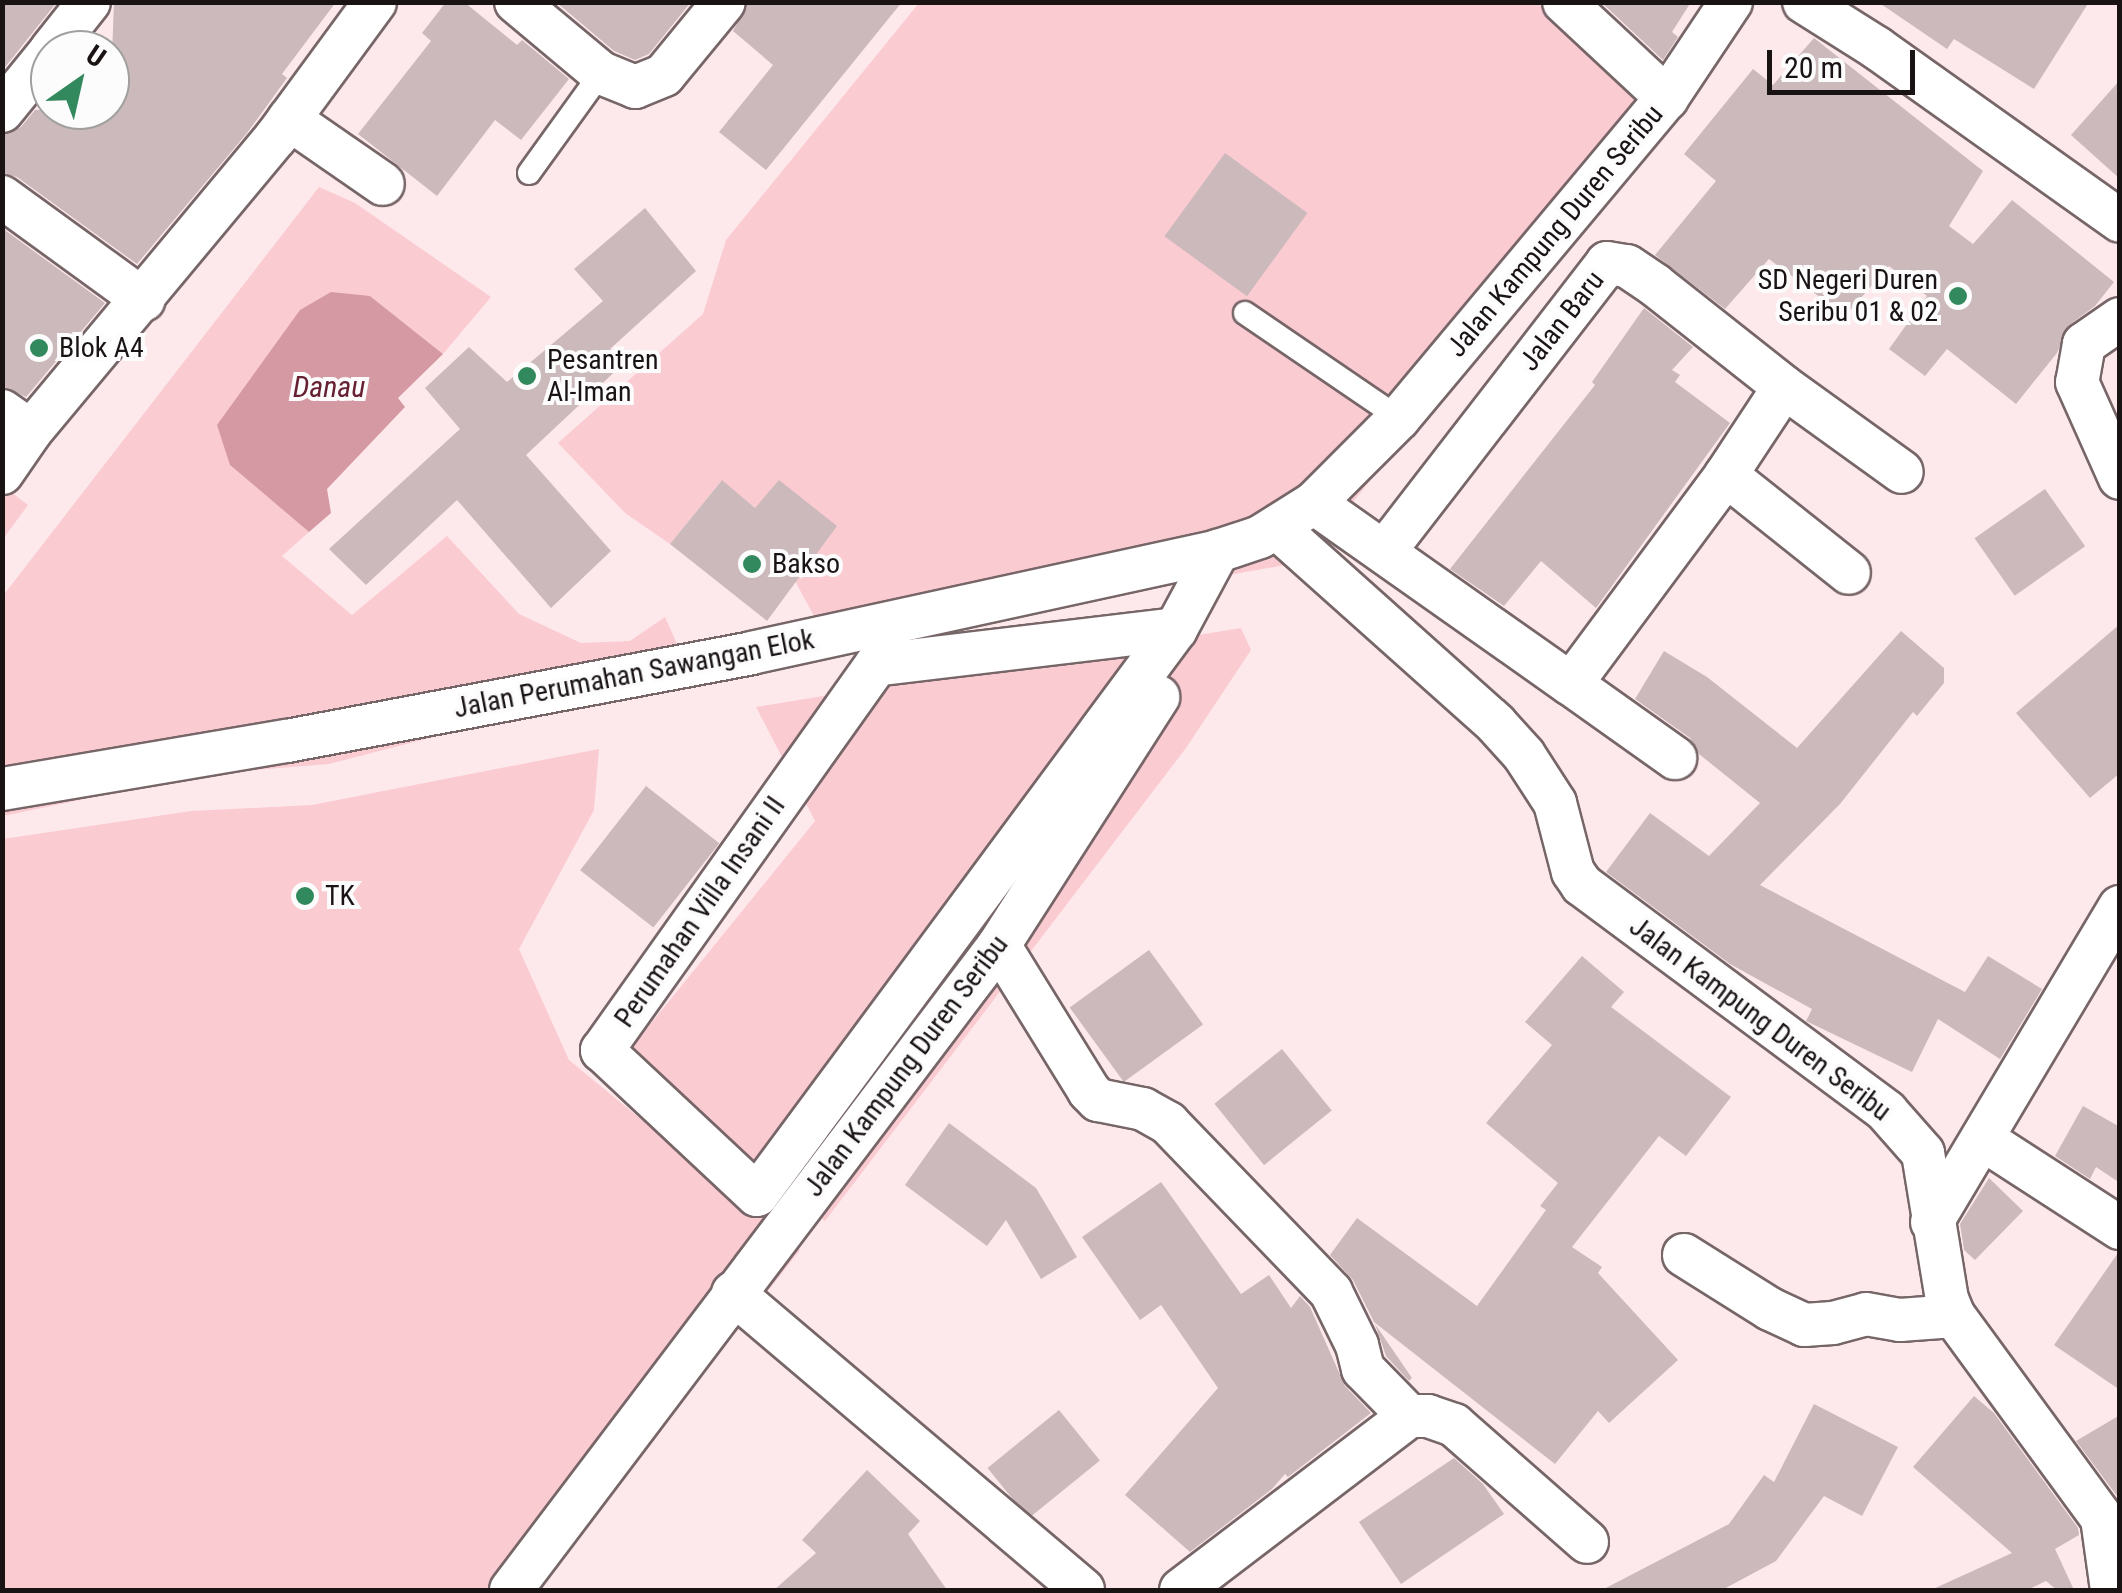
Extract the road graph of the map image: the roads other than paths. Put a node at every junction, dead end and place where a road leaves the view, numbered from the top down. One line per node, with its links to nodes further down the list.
1 (89, 2): 8 (street)
2 (375, 2): 13 (street)
3 (516, 2): 9 (street)
4 (724, 2): 9 (street)
5 (1564, 2): 11 (street)
6 (1731, 2): 11 (street, Jalan Kampung Duren Seribu)
7 (1804, 2): 17 (street)
8 (67, 30)
9 (601, 73): 14 (lane)
10 (30, 77): 12 (street)
11 (1667, 98): 22 (street, Jalan Kampung Duren Seribu)
12 (2, 111)
13 (289, 119): 15 (street); 18 (street)
14 (529, 173)
15 (383, 184)
16 (2, 197): 18 (street)
17 (2120, 222)
18 (144, 300): 23 (street)
19 (1245, 313): 22 (lane)
20 (2120, 319): 27 (street)
21 (1784, 388): 24 (street, Jalan Baru); 26 (street); 31 (street, Jalan Baru)
22 (1399, 418): 28 (street, Jalan Kampung Duren Seribu)
23 (17, 421): 25 (street)
24 (1902, 472)
25 (2, 473)
26 (1726, 475): 32 (street); 34 (street)
27 (2120, 478)
28 (1314, 503): 29 (street, Jalan Kampung Duren Seribu); 31 (street)
29 (1268, 533): 30 (street, Jalan Perumahan Sawangan Elok); 38 (street, Jalan Kampung Duren Seribu); 40 (street, Jalan Kampung Duren Seribu)
30 (1218, 551): 33 (street, Perumahan Villa Insani II); 36 (street, Jalan Perumahan Sawangan Elok)
31 (1384, 552): 34 (street)
32 (1849, 573)
33 (1176, 629): 33 (street, Perumahan Villa Insani II)
34 (1571, 684): 35 (street)
35 (1675, 758)
36 (2, 789)
37 (2120, 907): 39 (street)
38 (1000, 946): 43 (street, Jalan Kampung Duren Seribu); 45 (street)
39 (1984, 1140): 40 (street); 41 (street)
40 (1932, 1222): 44 (street, Jalan Kampung Duren Seribu)
41 (2120, 1228)
42 (1684, 1255): 44 (street)
43 (733, 1293): 47 (street, Jalan Kampung Duren Seribu); 48 (street)
44 (1954, 1316): 50 (street, Jalan Kampung Duren Seribu)
45 (1410, 1416): 46 (street); 49 (street)
46 (1587, 1542)
47 (511, 1590)
48 (1083, 1590)
49 (1182, 1590)
50 (2112, 1590)

